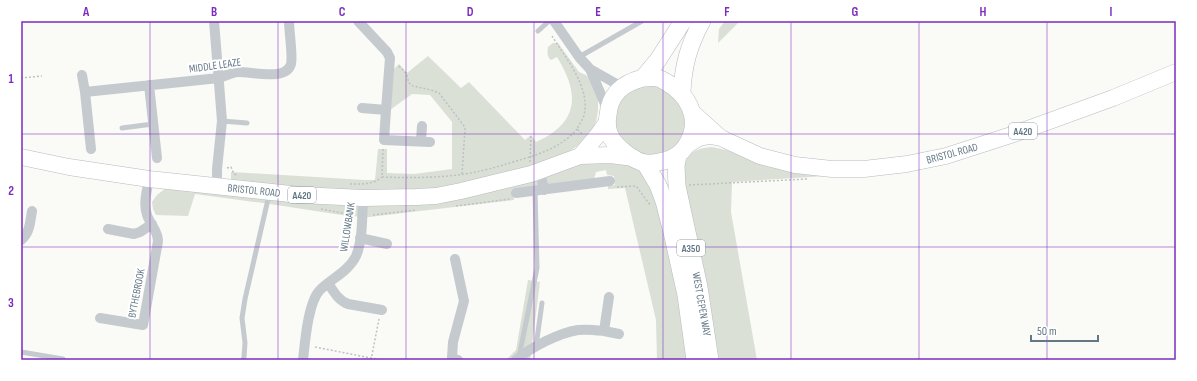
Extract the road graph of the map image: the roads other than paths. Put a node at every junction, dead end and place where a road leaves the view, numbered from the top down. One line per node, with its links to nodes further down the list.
1 (214, 21): 14 (street)
2 (289, 21): 14 (street, MIDDLE LEAZE)
3 (358, 21): 21 (street)
4 (549, 21): 8 (lane)
5 (642, 21): 10 (lane)
6 (683, 21): 15 (highway, A350)
7 (702, 21): 19 (highway)
8 (550, 23): 9 (lane); 10 (street)
9 (538, 31)
10 (579, 57): 11 (street)
11 (590, 69): 17 (street); 23 (street)
12 (1176, 72): 29 (main road, BRISTOL ROAD / A420)
13 (82, 75): 18 (street)
14 (219, 78): 16 (street, MIDDLE LEAZE); 24 (street)
15 (643, 78): 17 (highway, A350); 19 (highway, A350)
16 (149, 85): 18 (street, MIDDLE LEAZE); 26 (street)
17 (622, 87): 23 (highway, A350)
18 (85, 92): 30 (street)
19 (682, 93): 22 (highway, A350)
20 (362, 108): 21 (street)
21 (386, 110): 27 (street)
22 (692, 112): 29 (main road, BRISTOL ROAD / A420); 31 (highway, A350)
23 (608, 116): 32 (main road); 35 (highway, A350)
24 (222, 121): 25 (lane); 39 (street)
25 (247, 123)
26 (153, 124): 28 (lane); 34 (street)
27 (422, 126)
28 (122, 128)
29 (722, 138): 31 (main road, BRISTOL ROAD / A420)
30 (91, 149)
31 (682, 150): 35 (highway); 66 (highway, WEST CEPEN WAY / A350)
32 (580, 156): 35 (main road, BRISTOL ROAD / A420); 36 (main road, BRISTOL ROAD / A420)
33 (21, 157): 37 (main road, BRISTOL ROAD / A420)
34 (157, 158)
35 (639, 160): 65 (highway, WEST CEPEN WAY / A350)
36 (535, 172): 40 (street); 43 (main road, BRISTOL ROAD / A420)
37 (148, 179): 39 (main road, BRISTOL ROAD / A420); 45 (street, BYTHEBROOK)
38 (605, 181): 40 (street)
39 (217, 186): 41 (main road, BRISTOL ROAD / A420)
40 (539, 190): 42 (street); 61 (lane)
41 (270, 192): 43 (main road, BRISTOL ROAD / A420); 62 (lane)
42 (516, 193)
43 (363, 198): 47 (street, WILLOWBANK)
44 (32, 211): 48 (street)
45 (152, 224): 46 (street); 55 (street, BYTHEBROOK)
46 (108, 229)
47 (360, 238): 49 (street); 51 (street, WILLOWBANK)
48 (21, 240)
49 (388, 244)
50 (455, 259): 64 (street)
51 (328, 283): 54 (street); 63 (street, WILLOWBANK)
52 (609, 297): 56 (street)
53 (542, 303): 58 (lane)
54 (382, 310)
55 (100, 318)
56 (604, 331): 57 (street); 58 (street)
57 (619, 334)
58 (538, 346): 61 (street)
59 (21, 352): 60 (lane)
60 (63, 359)
61 (518, 359)
62 (242, 360)
63 (303, 360)
64 (458, 360)
65 (695, 360)
66 (710, 360)

